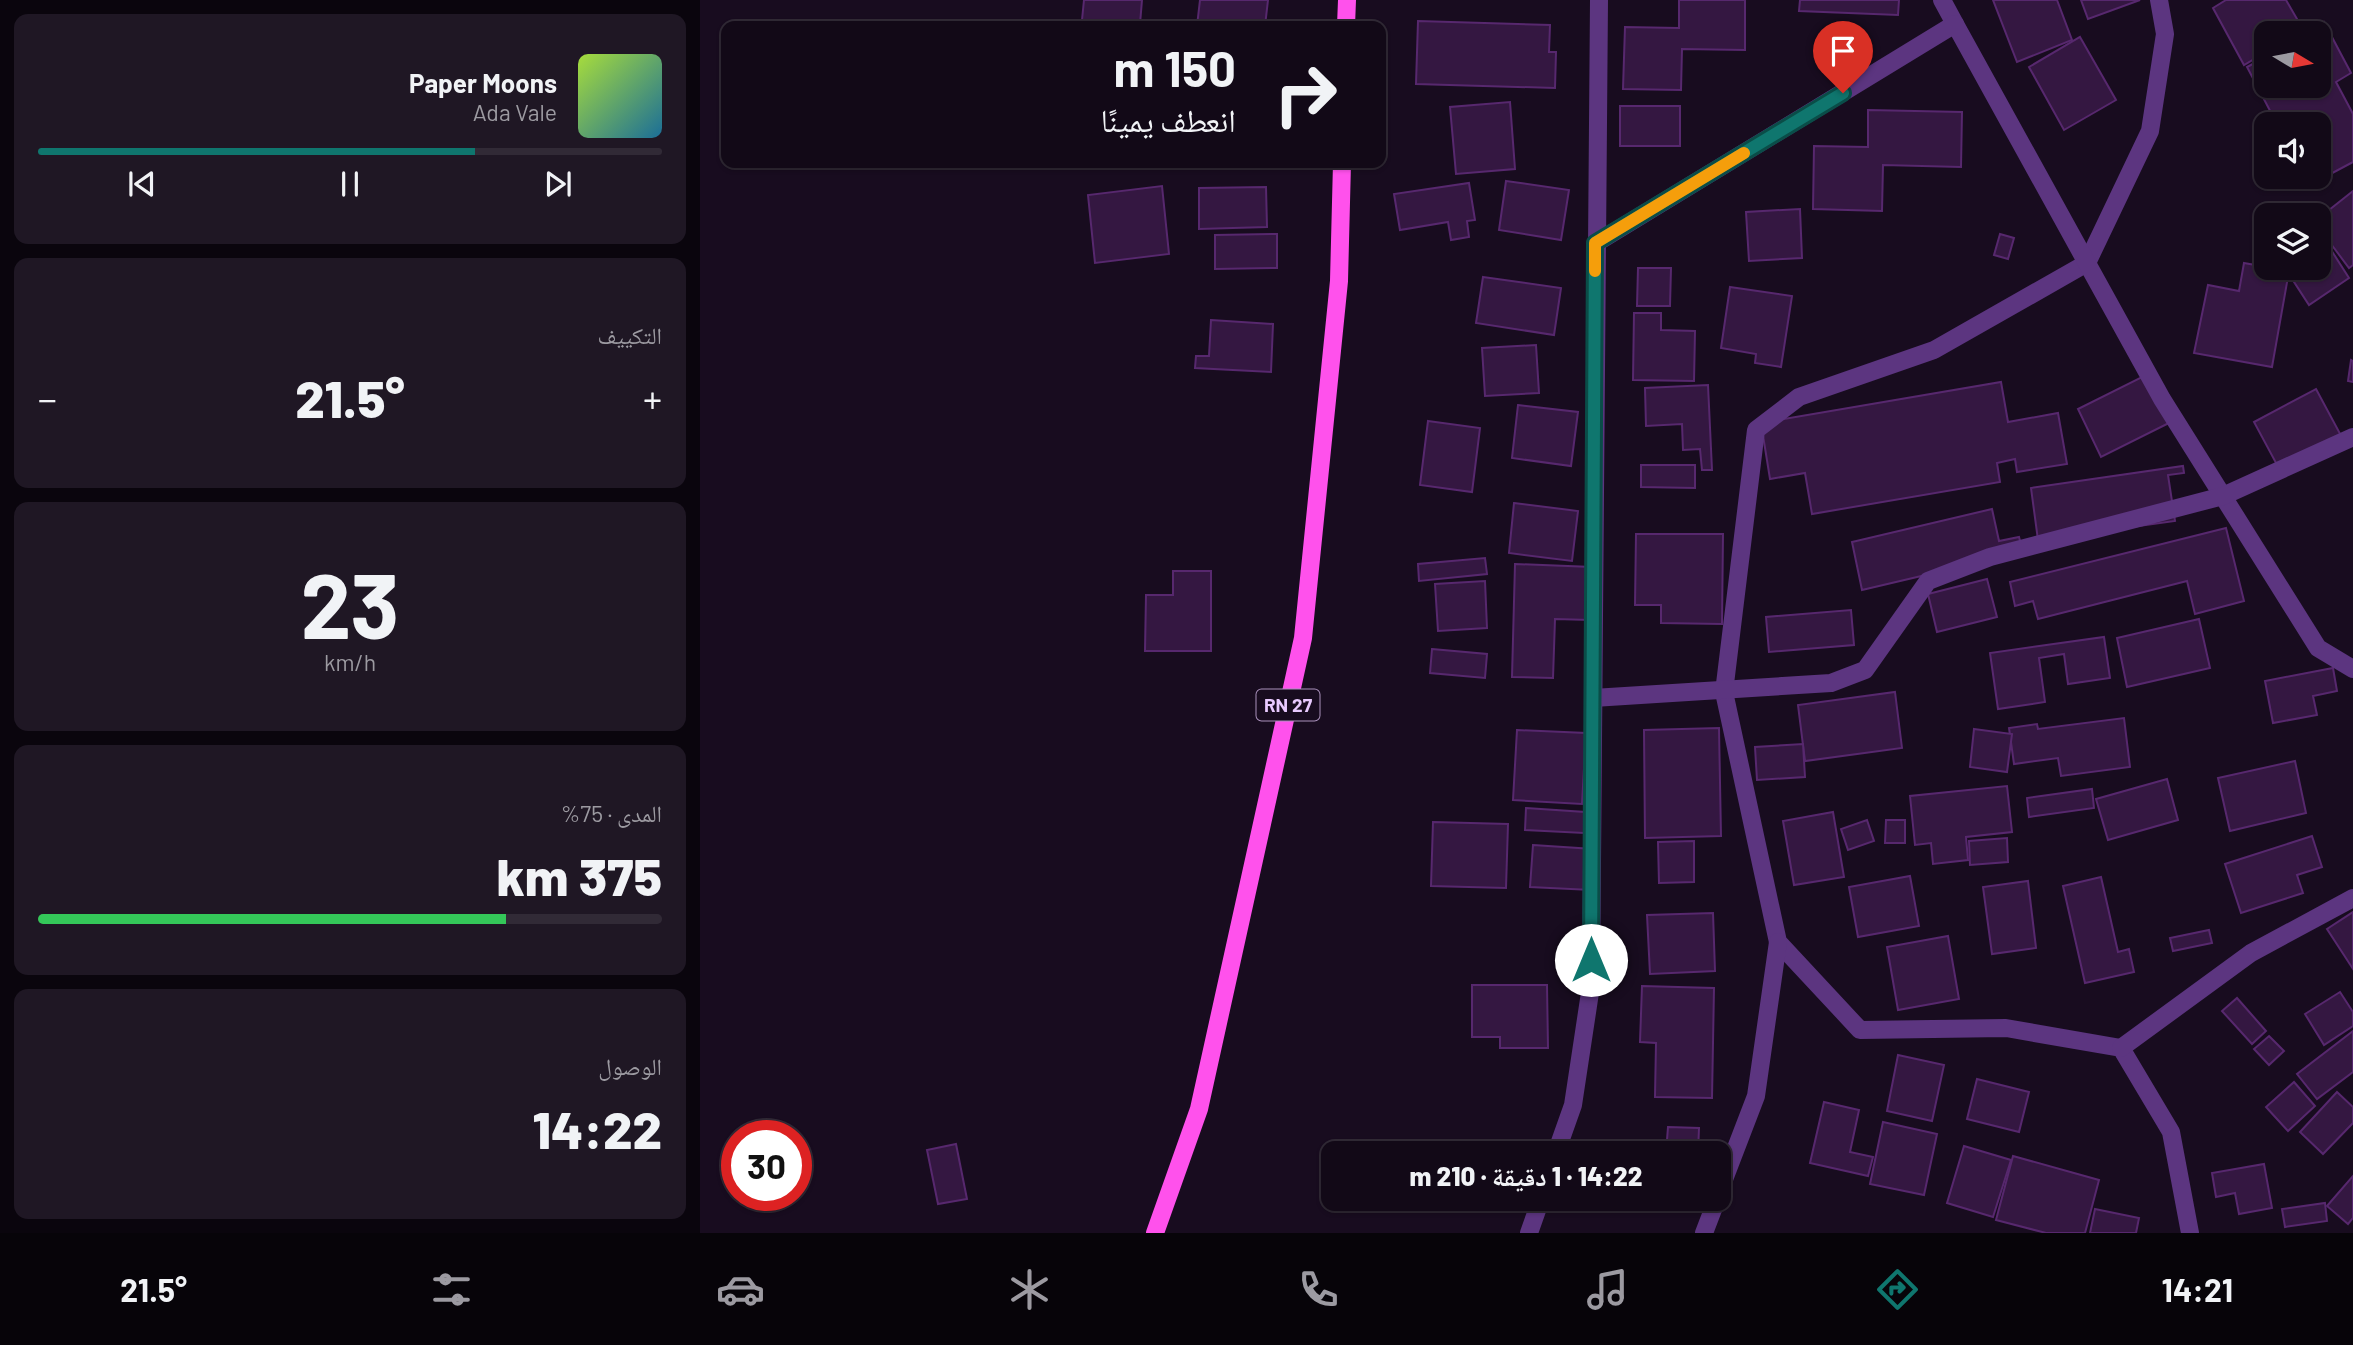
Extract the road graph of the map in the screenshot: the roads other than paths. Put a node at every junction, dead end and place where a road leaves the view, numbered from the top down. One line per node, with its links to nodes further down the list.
1 (1347, 0): 5 (main road)
2 (1599, 0): 8 (street)
3 (1942, 0): 6 (street)
4 (2159, 0): 9 (street)
5 (1346, 21)
6 (1955, 24): 8 (street); 9 (street)
7 (1342, 168): 22 (main road, RN 27)
8 (1595, 243): 14 (street)
9 (2087, 263): 11 (street); 13 (street)
10 (2353, 437): 11 (street)
11 (2223, 496): 12 (street); 13 (street)
12 (2353, 669)
13 (1724, 692): 14 (street); 16 (street)
14 (1593, 698): 18 (street)
15 (2353, 898): 17 (street)
16 (1778, 942): 17 (street); 19 (street)
17 (2121, 1048): 25 (street)
18 (1560, 1141)
19 (1731, 1162)
20 (1537, 1211): 23 (street)
21 (1713, 1211): 24 (street)
22 (1155, 1233)
23 (1529, 1233)
24 (1704, 1233)
25 (2190, 1233)

